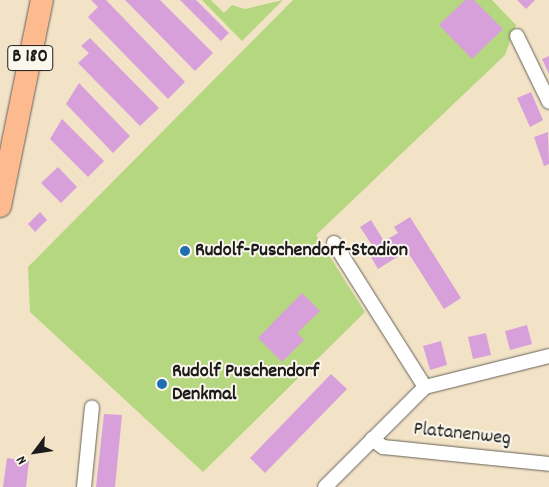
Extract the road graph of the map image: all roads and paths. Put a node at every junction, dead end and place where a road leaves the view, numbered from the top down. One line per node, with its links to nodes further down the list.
1 (42, 0): 4 (main road, B 180)
2 (517, 36): 3 (street)
3 (549, 102)
4 (0, 206)
5 (334, 243): 7 (street)
6 (549, 356): 7 (street)
7 (425, 387): 9 (street, Platanenweg)
8 (92, 406): 11 (street)
9 (372, 439): 10 (street, Platanenweg); 12 (street, Platanenweg)
10 (549, 464)
11 (84, 487)
12 (325, 487)

